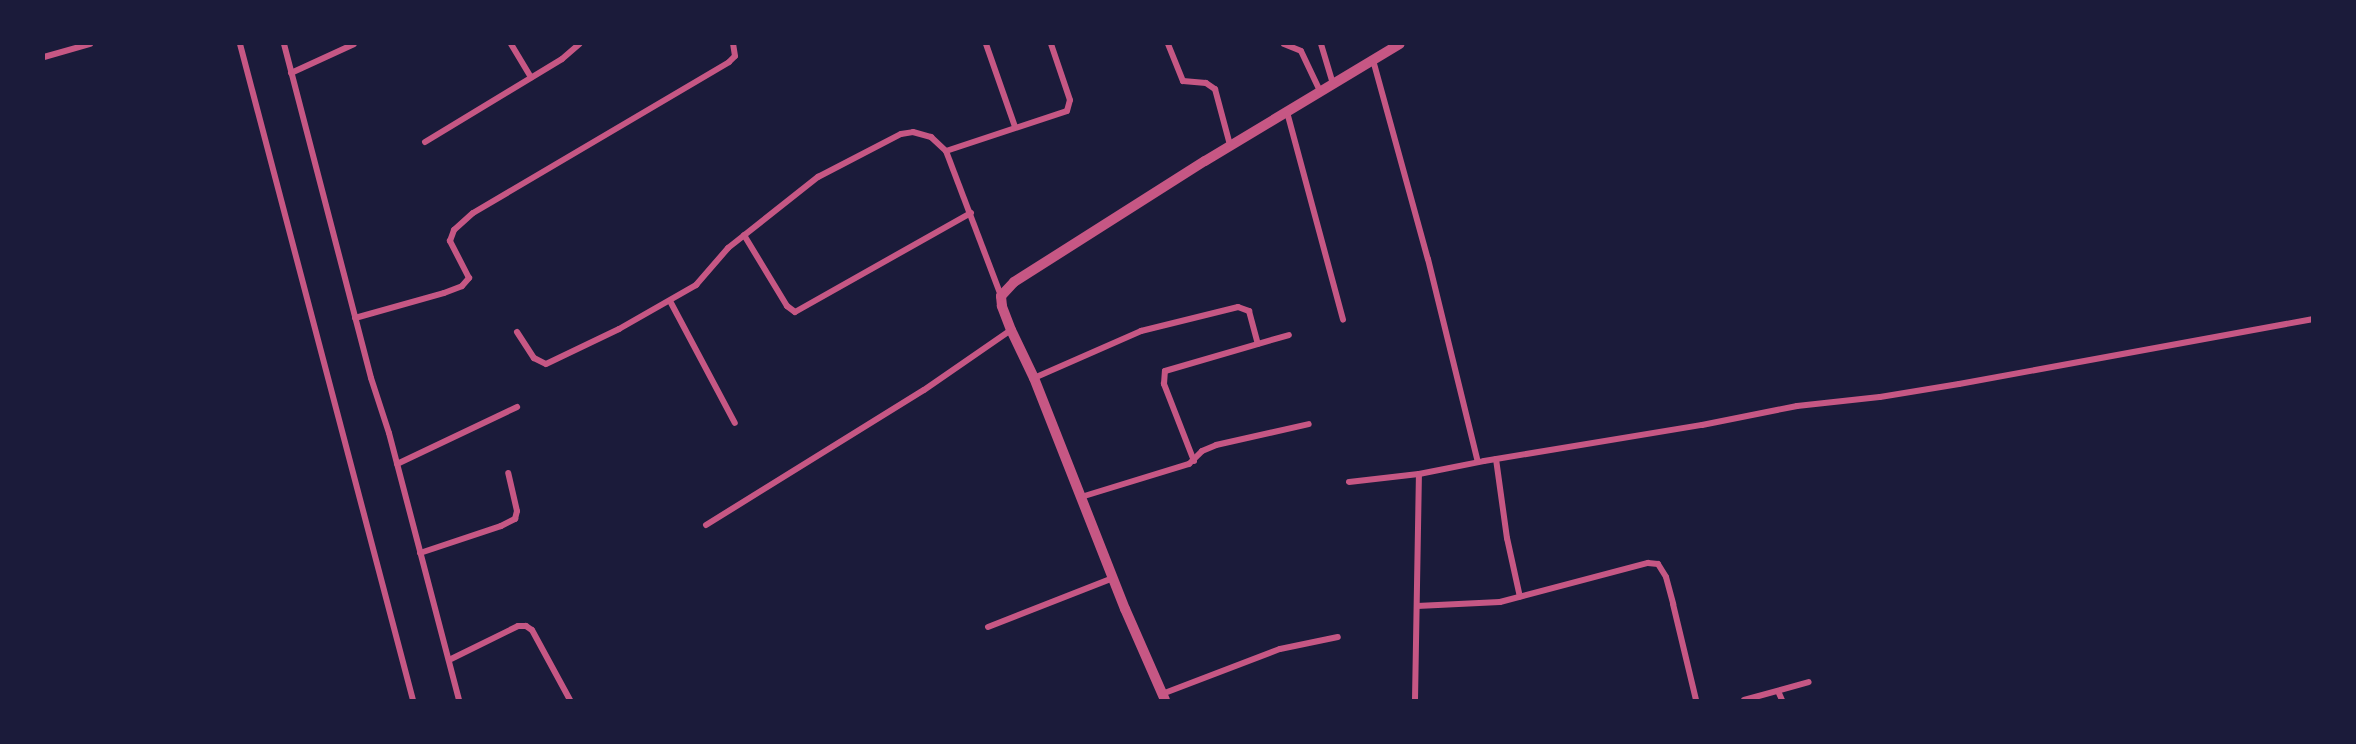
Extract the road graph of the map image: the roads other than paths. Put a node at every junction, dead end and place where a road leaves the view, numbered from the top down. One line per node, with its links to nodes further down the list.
1 (90, 44): 14 (street)
2 (240, 44): 59 (street)
3 (284, 44): 16 (street)
4 (354, 44): 16 (street)
5 (511, 44): 17 (street)
6 (579, 44): 17 (street)
7 (733, 44): 29 (street)
8 (986, 44): 21 (street)
9 (1051, 44): 21 (street)
10 (1168, 44): 22 (street)
11 (1284, 44): 19 (street)
12 (1321, 44): 18 (street)
13 (1400, 44): 15 (street)
14 (44, 57)
15 (1373, 59): 18 (street); 42 (street)
16 (291, 73): 29 (street)
17 (531, 77): 23 (street)
18 (1333, 84): 19 (street)
19 (1320, 91): 20 (street)
20 (1287, 111): 22 (street); 31 (street)
21 (1015, 127): 24 (street)
22 (1238, 141): 27 (street)
23 (425, 142)
24 (946, 151): 25 (street); 26 (street)
25 (971, 213): 26 (street); 27 (street)
26 (744, 235): 28 (street)
27 (1001, 296): 32 (street)
28 (670, 301): 33 (street); 38 (street)
29 (355, 318): 43 (street)
30 (2313, 319): 40 (street)
31 (1343, 320)
32 (1011, 330): 36 (street); 48 (street)
33 (517, 332)
34 (1289, 334): 35 (street)
35 (1258, 344): 36 (street); 41 (street)
36 (1034, 378): 47 (street)
37 (517, 407): 43 (street)
38 (735, 423)
39 (1309, 424): 41 (street)
40 (1496, 459): 42 (street); 51 (street)
41 (1194, 461): 47 (street)
42 (1478, 462): 45 (street)
43 (397, 465): 49 (street)
44 (508, 473): 49 (street)
45 (1419, 474): 46 (street); 52 (street)
46 (1349, 482)
47 (1081, 497): 50 (street)
48 (706, 525)
49 (420, 553): 55 (street)
50 (1113, 578): 53 (street); 58 (street)
51 (1520, 597): 52 (street); 63 (street)
52 (1417, 606): 62 (street)
53 (988, 627)
54 (1338, 637): 58 (street)
55 (449, 660): 60 (street); 61 (street)
56 (1809, 682): 57 (street)
57 (1778, 691): 64 (street); 65 (street)
58 (1163, 697)
59 (413, 700)
60 (459, 700)
61 (569, 700)
62 (1415, 700)
63 (1696, 700)
64 (1744, 700)
65 (1782, 700)

